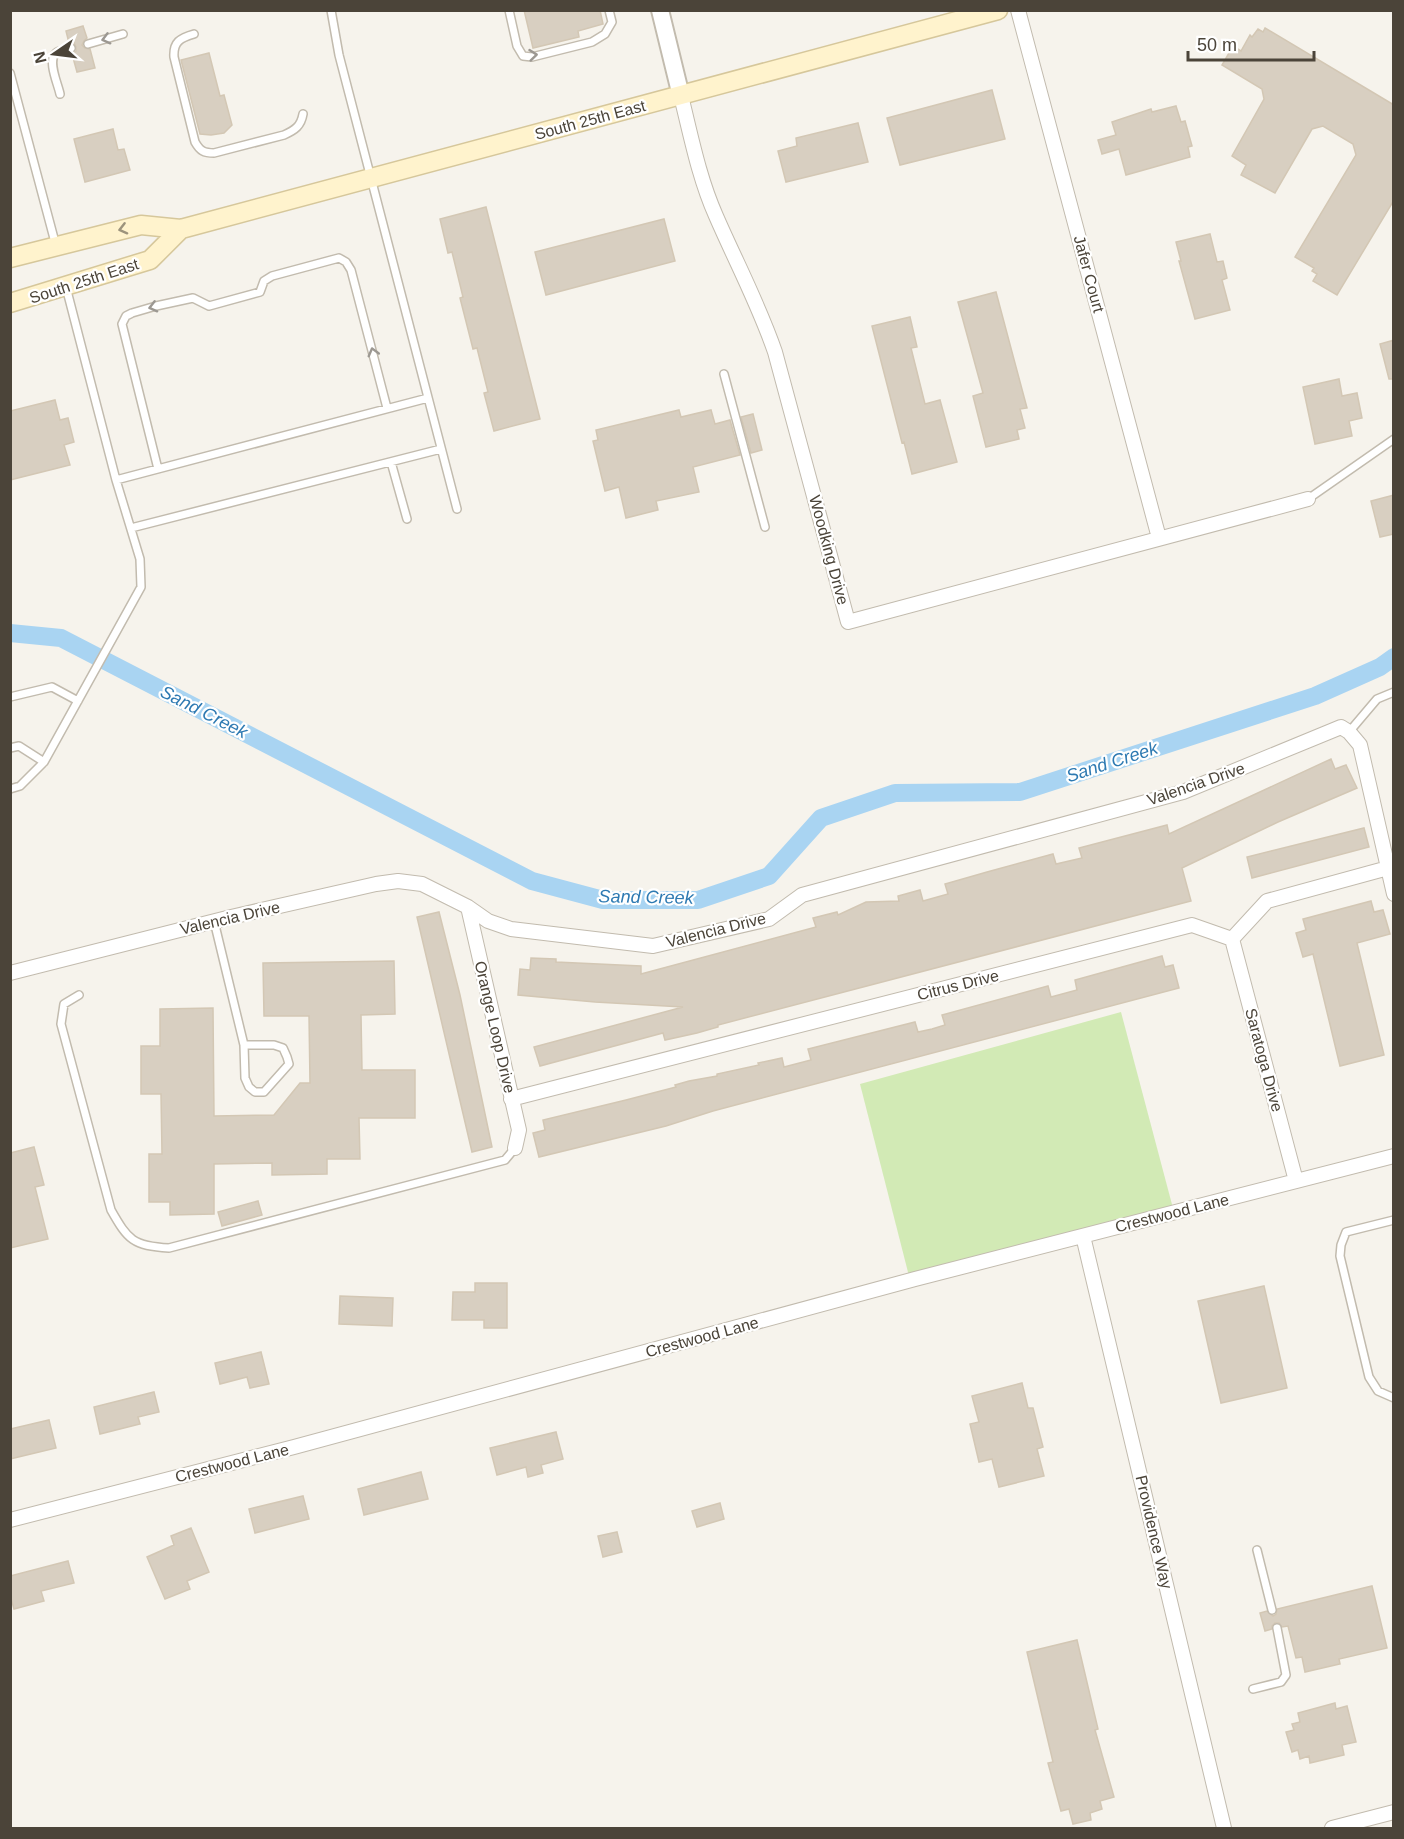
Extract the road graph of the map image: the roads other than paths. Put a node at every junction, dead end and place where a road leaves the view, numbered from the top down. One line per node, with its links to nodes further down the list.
1 (331, 10): 15 (lane)
2 (509, 10): 3 (lane, one-way to 3)
3 (609, 10)
4 (660, 10): 13 (street)
5 (998, 10): 13 (main road, South 25th East)
6 (1018, 10): 34 (street, Jafer Court)
7 (123, 34): 9 (lane, one-way to 9)
8 (194, 34): 14 (lane)
9 (88, 44)
10 (71, 48): 12 (lane)
11 (10, 73): 17 (lane)
12 (60, 94)
13 (681, 96): 15 (main road, South 25th East); 34 (street, Woodking Drive)
14 (303, 114)
15 (370, 179): 16 (main road, South 25th East); 22 (lane)
16 (181, 230): 17 (main road, South 25th East, one-way to 17); 19 (main road, South 25th East)
17 (56, 246): 18 (main road, South 25th East)
18 (10, 258)
19 (66, 287): 20 (main road, South 25th East); 28 (lane)
20 (10, 303)
21 (724, 374): 32 (lane)
22 (428, 398): 23 (lane); 25 (lane)
23 (387, 408): 27 (lane); 27 (lane, one-way to 27)
24 (1394, 439): 29 (lane)
25 (441, 449): 26 (lane); 30 (lane)
26 (392, 462): 31 (lane); 33 (lane)
27 (158, 469): 28 (lane)
28 (116, 480): 33 (lane)
29 (1308, 499): 34 (street, Woodking Drive)
30 (457, 509)
31 (407, 519)
32 (765, 527)
33 (131, 528): 37 (lane)
34 (1159, 538)
35 (1394, 692): 38 (lane)
36 (10, 697): 37 (lane)
37 (78, 701): 40 (lane)
38 (1349, 732): 42 (street); 44 (street, Valencia Drive)
39 (10, 748): 40 (lane)
40 (44, 762): 41 (lane)
41 (10, 789)
42 (1388, 868): 43 (street); 46 (street)
43 (1394, 894)
44 (468, 907): 45 (street, Valencia Drive); 50 (street, Orange Loop Drive)
45 (214, 921): 47 (street, Valencia Drive); 49 (lane)
46 (1232, 939): 50 (street, Citrus Drive); 53 (street, Saratoga Drive)
47 (10, 973)
48 (79, 995): 51 (lane)
49 (244, 1045): 49 (lane)
50 (511, 1099): 51 (street, Orange Loop Drive)
51 (515, 1148)
52 (1393, 1156): 53 (street, Crestwood Lane)
53 (1296, 1181): 55 (street, Crestwood Lane)
54 (1394, 1220): 56 (lane)
55 (1083, 1236): 57 (street, Crestwood Lane); 63 (street, Providence Way)
56 (1394, 1398)
57 (10, 1520)
58 (1257, 1550): 59 (lane)
59 (1272, 1610)
60 (1277, 1628): 61 (lane)
61 (1253, 1689)
62 (1394, 1812): 64 (street)
63 (1224, 1828)
64 (1332, 1828)

